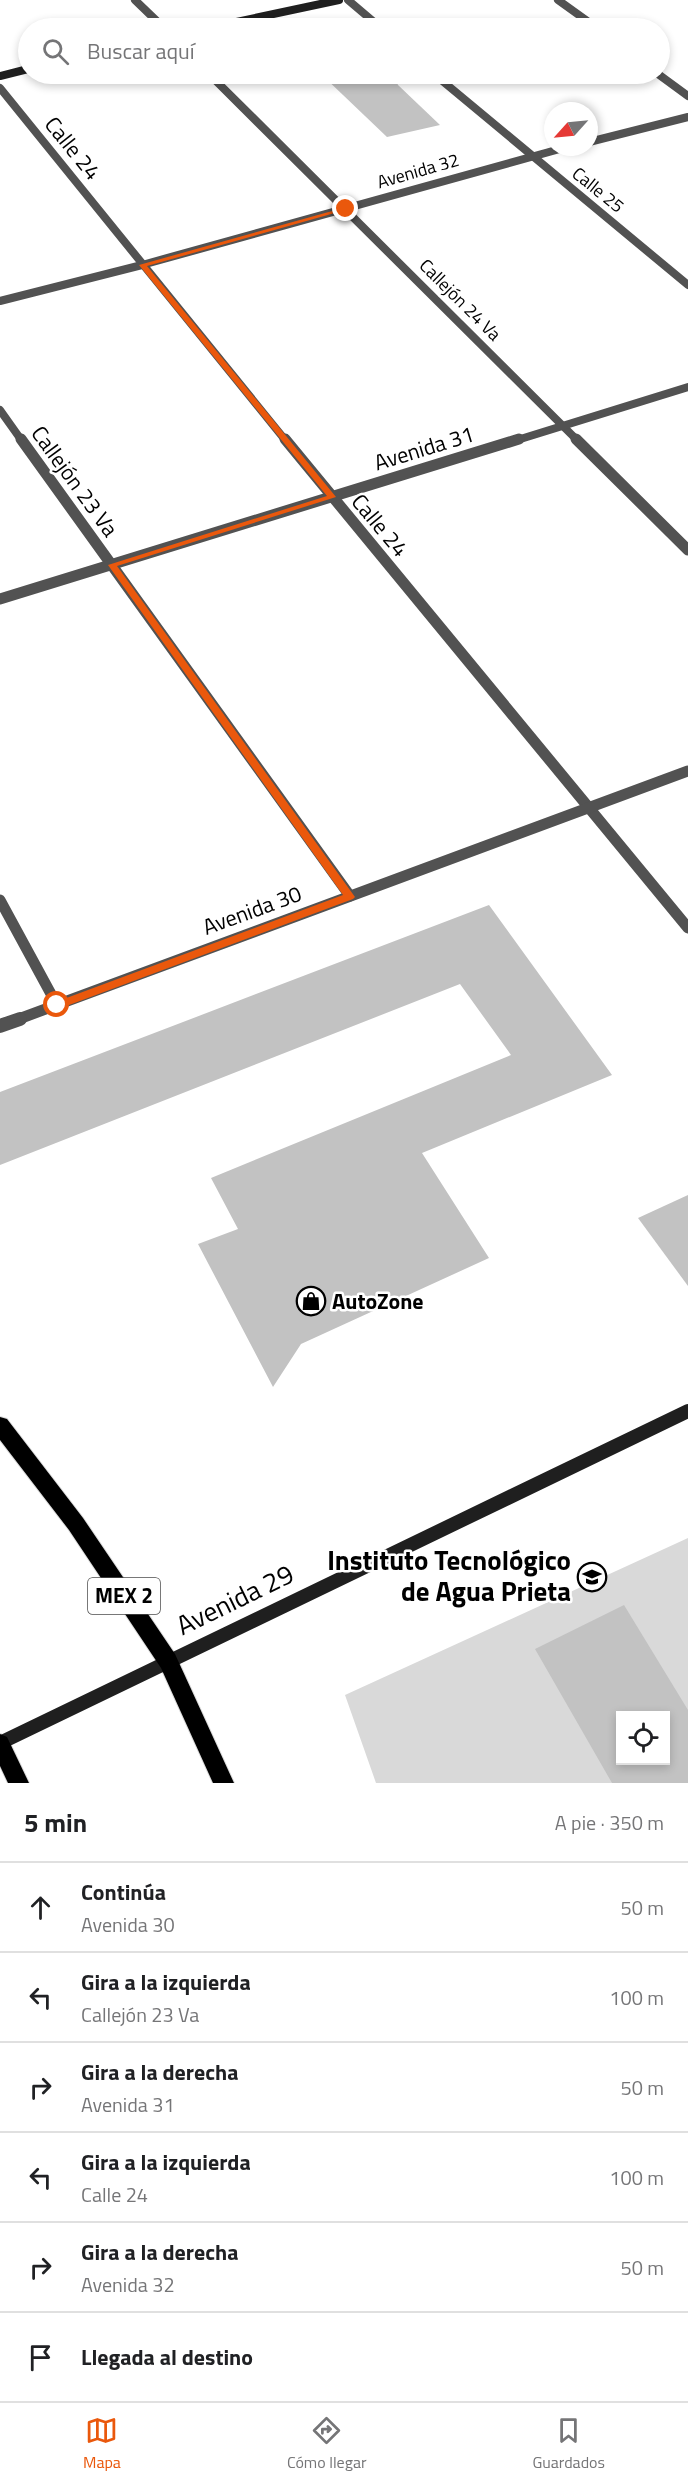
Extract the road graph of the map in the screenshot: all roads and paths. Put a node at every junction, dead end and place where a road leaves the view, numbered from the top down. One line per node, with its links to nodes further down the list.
1 (135, 0): 5 (street)
2 (339, 0): 6 (main road)
3 (348, 0): 7 (street)
4 (558, 0): 8 (street)
5 (154, 18)
6 (255, 18)
7 (369, 18)
8 (583, 18)
9 (18, 71): 10 (main road)
10 (0, 75)
11 (670, 83): 15 (street)
12 (219, 84): 20 (street, Callejón 24 Va)
13 (446, 84): 19 (street, Calle 25)
14 (0, 88): 21 (street, Calle 24)
15 (688, 96)
16 (688, 117): 17 (street)
17 (598, 140)
18 (544, 153): 19 (street, Avenida 32)
19 (530, 156): 20 (street, Avenida 32); 22 (street, Calle 25)
20 (346, 209): 21 (street, Avenida 32); 26 (street, Callejón 24 Va)
21 (142, 265): 23 (street, Avenida 32); 27 (street, Calle 24)
22 (688, 285)
23 (0, 301)
24 (688, 387): 26 (street, Avenida 31)
25 (0, 410): 29 (street, Callejón 23 Va)
26 (563, 426): 27 (street, Avenida 31); 28 (street, Callejón 24 Va)
27 (332, 497): 29 (street, Avenida 31); 32 (street, Calle 24)
28 (688, 550)
29 (112, 565): 30 (street, Avenida 31); 33 (street, Callejón 23 Va)
30 (0, 599)
31 (688, 771): 32 (street, Avenida 30)
32 (588, 808): 33 (street, Avenida 30); 35 (street, Calle 24)
33 (350, 897): 36 (street, Avenida 30)
34 (0, 900): 36 (street)
35 (688, 928)
36 (57, 1005): 37 (street, Avenida 30)
37 (0, 1026)
38 (688, 1411): 40 (main road, Avenida 29)
39 (0, 1425): 40 (main road, MEX 2)
40 (168, 1661): 41 (main road, Avenida 29); 43 (main road, MEX 2)
41 (0, 1743): 42 (main road)
42 (19, 1783)
43 (224, 1783)

